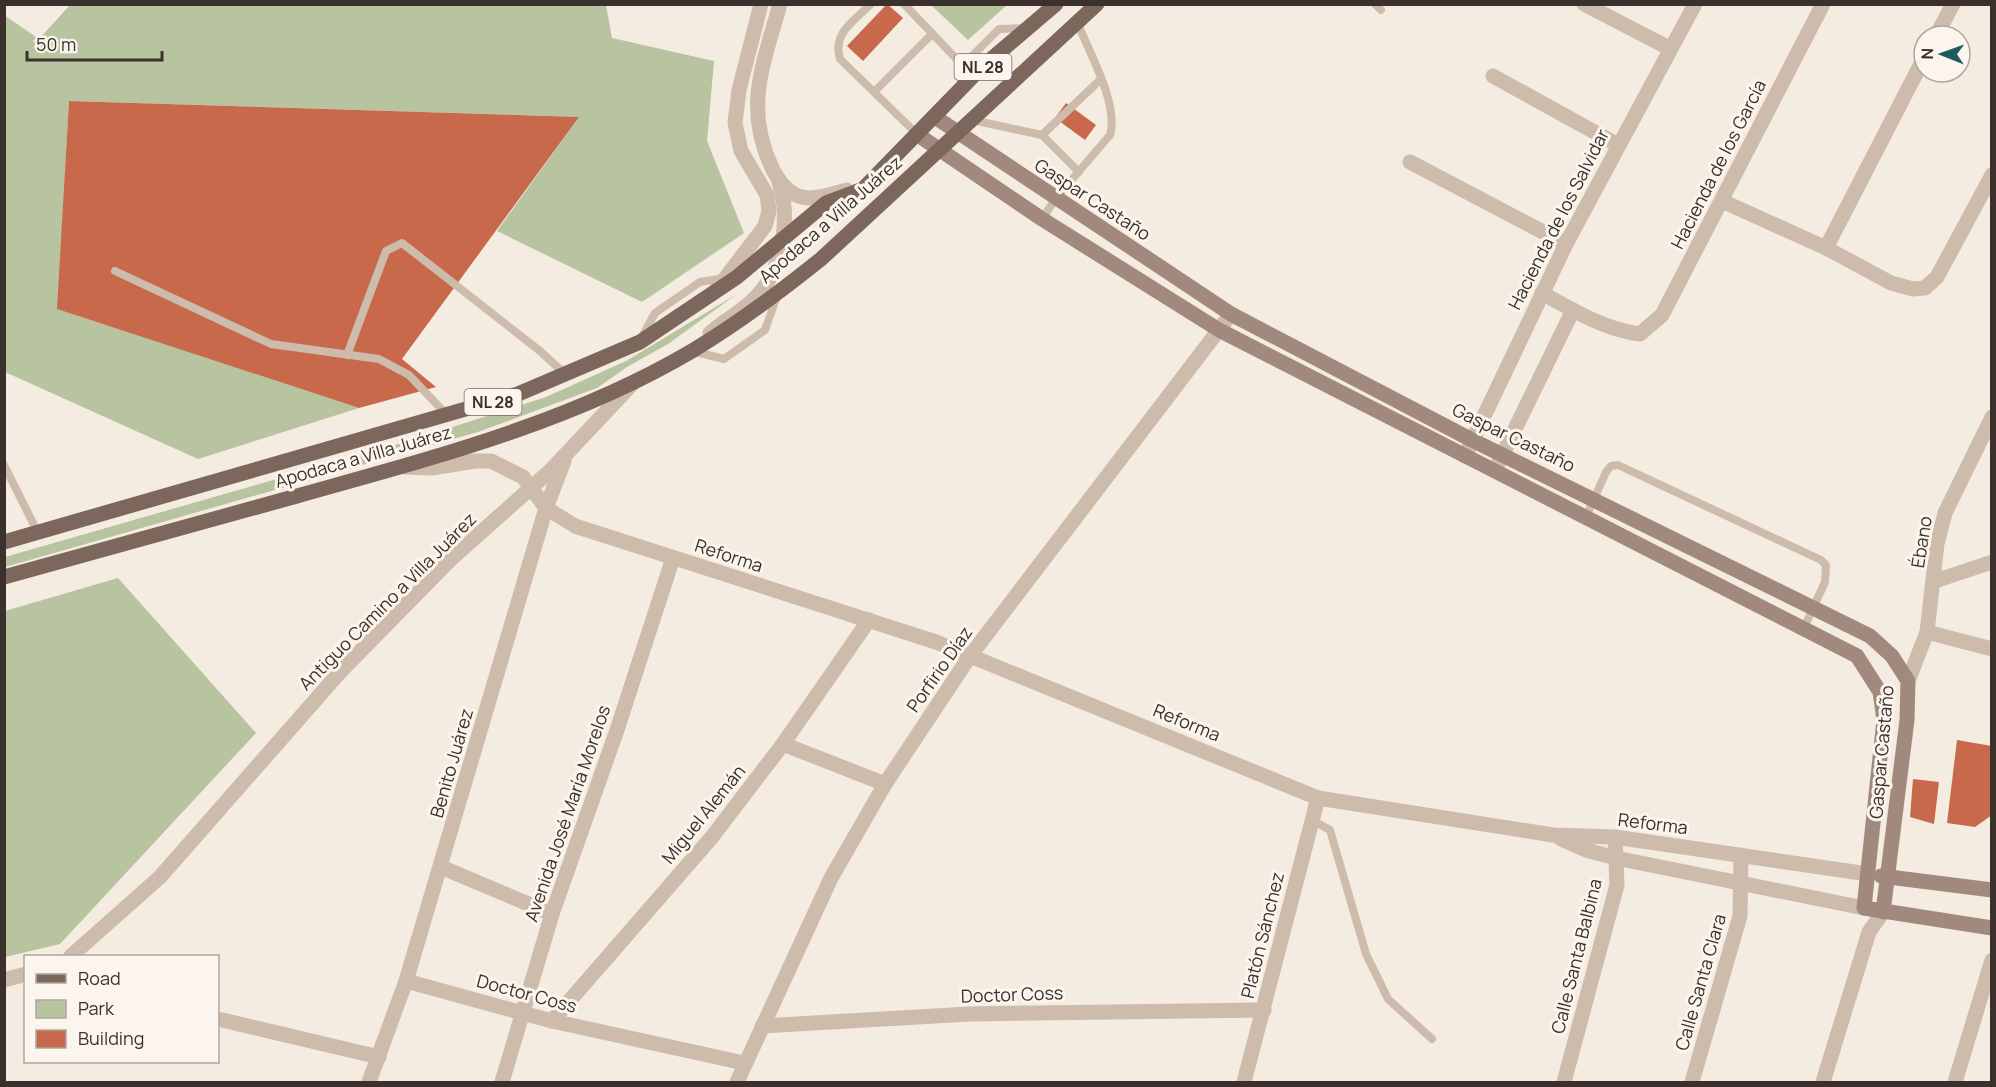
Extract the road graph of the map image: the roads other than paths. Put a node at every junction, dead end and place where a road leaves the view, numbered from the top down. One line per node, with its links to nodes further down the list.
1 (761, 4): 39 (street)
2 (780, 4): 30 (street)
3 (871, 4): 19 (lane)
4 (904, 4): 13 (lane)
5 (1056, 4): 16 (main road, Apodaca a Villa Juárez / NL 28)
6 (1097, 4): 11 (main road, Apodaca a Villa Juárez / NL 28)
7 (1584, 4): 14 (street)
8 (1695, 4): 14 (street, Hacienda de los Salvidar)
9 (1823, 4): 33 (street, Hacienda de los García)
10 (1953, 4): 12 (street)
11 (1077, 22): 17 (lane); 21 (main road, Apodaca a Villa Juárez / NL 28)
12 (1942, 24)
13 (931, 35): 16 (lane); 19 (lane)
14 (1669, 48): 25 (street, Hacienda de los Salvidar)
15 (1492, 76): 25 (street)
16 (968, 78): 20 (main road, Apodaca a Villa Juárez / NL 28)
17 (1100, 80): 24 (lane); 28 (lane)
18 (1912, 81): 37 (street)
19 (875, 91): 23 (lane)
20 (935, 117): 22 (main road, Gaspar Castaño); 23 (main road, Apodaca a Villa Juárez / NL 28)
21 (969, 120): 22 (main road, Apodaca a Villa Juárez / NL 28); 24 (lane)
22 (956, 132): 26 (main road, Apodaca a Villa Juárez / NL 28); 32 (main road, Gaspar Castaño)
23 (918, 135): 26 (main road, Gaspar Castaño); 31 (main road, Apodaca a Villa Juárez / NL 28)
24 (1042, 135): 28 (lane)
25 (1617, 145): 36 (street, Hacienda de los Salvidar)
26 (936, 150): 34 (main road, Gaspar Castaño); 40 (main road, Apodaca a Villa Juárez / NL 28)
27 (1410, 162): 36 (street)
28 (1079, 171): 32 (lane)
29 (1992, 175): 37 (street)
30 (779, 182): 31 (street); 35 (street)
31 (867, 185): 35 (main road, Apodaca a Villa Juárez / NL 28)
32 (1056, 198): 34 (lane); 43 (main road, Gaspar Castaño)
33 (1722, 201): 37 (street); 42 (street, Hacienda de los García)
34 (1042, 219): 44 (main road, Gaspar Castaño)
35 (782, 241): 39 (main road, Apodaca a Villa Juárez / NL 28); 46 (street)
36 (1566, 244): 41 (street, Hacienda de los Salvidar)
37 (1826, 248)
38 (115, 271): 47 (lane)
39 (731, 278): 45 (main road, Apodaca a Villa Juárez / NL 28); 45 (lane)
40 (778, 293): 46 (main road, Apodaca a Villa Juárez / NL 28); 46 (lane)
41 (1542, 293): 42 (street); 53 (street, Hacienda de los Salvidar)
42 (1573, 310): 55 (street)
43 (1231, 314): 44 (street, Porfirio Díaz); 53 (main road, Gaspar Castaño)
44 (1219, 330): 56 (main road, Gaspar Castaño); 75 (street, Porfirio Díaz)
45 (640, 342): 48 (main road, Apodaca a Villa Juárez / NL 28)
46 (688, 353): 49 (main road, Apodaca a Villa Juárez / NL 28)
47 (347, 355): 48 (lane); 50 (lane)
48 (566, 375): 50 (main road, Apodaca a Villa Juárez / NL 28)
49 (636, 380): 54 (street, Antiguo Camino a Villa Juárez); 58 (main road, Apodaca a Villa Juárez / NL 28)
50 (447, 416): 64 (main road, Apodaca a Villa Juárez / NL 28)
51 (1992, 417): 52 (street, Ébano)
52 (1985, 438): 69 (street, Ébano)
53 (1473, 440): 55 (main road, Gaspar Castaño); 56 (street, Hacienda de los Salvidar)
54 (567, 453): 60 (street, Antiguo Camino a Villa Juárez); 62 (street, Benito Juárez)
55 (1502, 453): 59 (street); 61 (main road, Gaspar Castaño)
56 (1465, 456): 59 (main road, Gaspar Castaño)
57 (4, 465): 64 (lane)
58 (399, 466): 60 (street); 68 (main road, Apodaca a Villa Juárez / NL 28)
59 (1495, 470): 63 (main road, Gaspar Castaño)
60 (531, 488): 62 (street); 95 (street, Antiguo Camino a Villa Juárez)
61 (1594, 498): 63 (lane); 70 (main road, Gaspar Castaño); 70 (lane)
62 (547, 506): 66 (street, Reforma); 85 (street, Benito Juárez)
63 (1586, 517): 72 (main road, Gaspar Castaño)
64 (38, 533): 65 (main road, Apodaca a Villa Juárez / NL 28)
65 (4, 542)
66 (674, 558): 71 (street, Reforma); 92 (street, Avenida José María Morelos)
67 (1992, 562): 69 (street)
68 (4, 577)
69 (1935, 581): 73 (street, Ébano)
70 (1814, 607): 72 (lane); 76 (main road, Gaspar Castaño)
71 (869, 620): 75 (street, Reforma); 77 (street, Miguel Alemán)
72 (1804, 628): 86 (main road, Gaspar Castaño)
73 (1927, 632): 74 (street); 76 (street, Ébano)
74 (1992, 649)
75 (970, 656): 78 (street, Porfirio Díaz); 79 (street, Reforma)
76 (1908, 681): 87 (main road, Gaspar Castaño)
77 (783, 744): 78 (street); 103 (street, Miguel Alemán)
78 (885, 784): 104 (street, Porfirio Díaz)
79 (1318, 798): 80 (street, Platón Sánchez); 81 (street, Reforma)
80 (1312, 820): 100 (street, Platón Sánchez); 105 (lane)
81 (1553, 835): 82 (street, Reforma); 84 (street)
82 (1615, 837): 83 (street, Reforma); 84 (street, Calle Santa Balbina)
83 (1741, 855): 86 (street, Reforma); 88 (street, Calle Santa Clara)
84 (1616, 858): 88 (street); 112 (street, Calle Santa Balbina)
85 (441, 867): 92 (street); 99 (street, Benito Juárez)
86 (1868, 874): 87 (main road); 90 (main road, Gaspar Castaño)
87 (1890, 877): 89 (main road); 91 (main road, Gaspar Castaño)
88 (1741, 885): 90 (street); 113 (street, Calle Santa Clara)
89 (1992, 890)
90 (1864, 908): 91 (main road); 94 (street)
91 (1883, 912): 93 (main road); 94 (street)
92 (552, 914): 101 (street, Avenida José María Morelos)
93 (1992, 928)
94 (1869, 932): 114 (street)
95 (73, 955)
96 (1992, 960): 115 (street)
97 (24, 975): 98 (street)
98 (4, 980)
99 (406, 981): 101 (street, Doctor Coss); 106 (street, Benito Juárez)
100 (1264, 1010): 104 (street, Doctor Coss); 111 (street, Platón Sánchez)
101 (524, 1014): 103 (street, Doctor Coss); 109 (street, Avenida José María Morelos)
102 (219, 1019): 106 (street)
103 (552, 1021): 107 (street, Doctor Coss)
104 (762, 1026): 107 (street, Porfirio Díaz)
105 (1432, 1039)
106 (379, 1057): 108 (street, Benito Juárez)
107 (744, 1063): 110 (street, Porfirio Díaz)
108 (369, 1083)
109 (502, 1083)
110 (737, 1083)
111 (1244, 1083)
112 (1564, 1083)
113 (1692, 1083)
114 (1823, 1083)
115 (1955, 1083)

